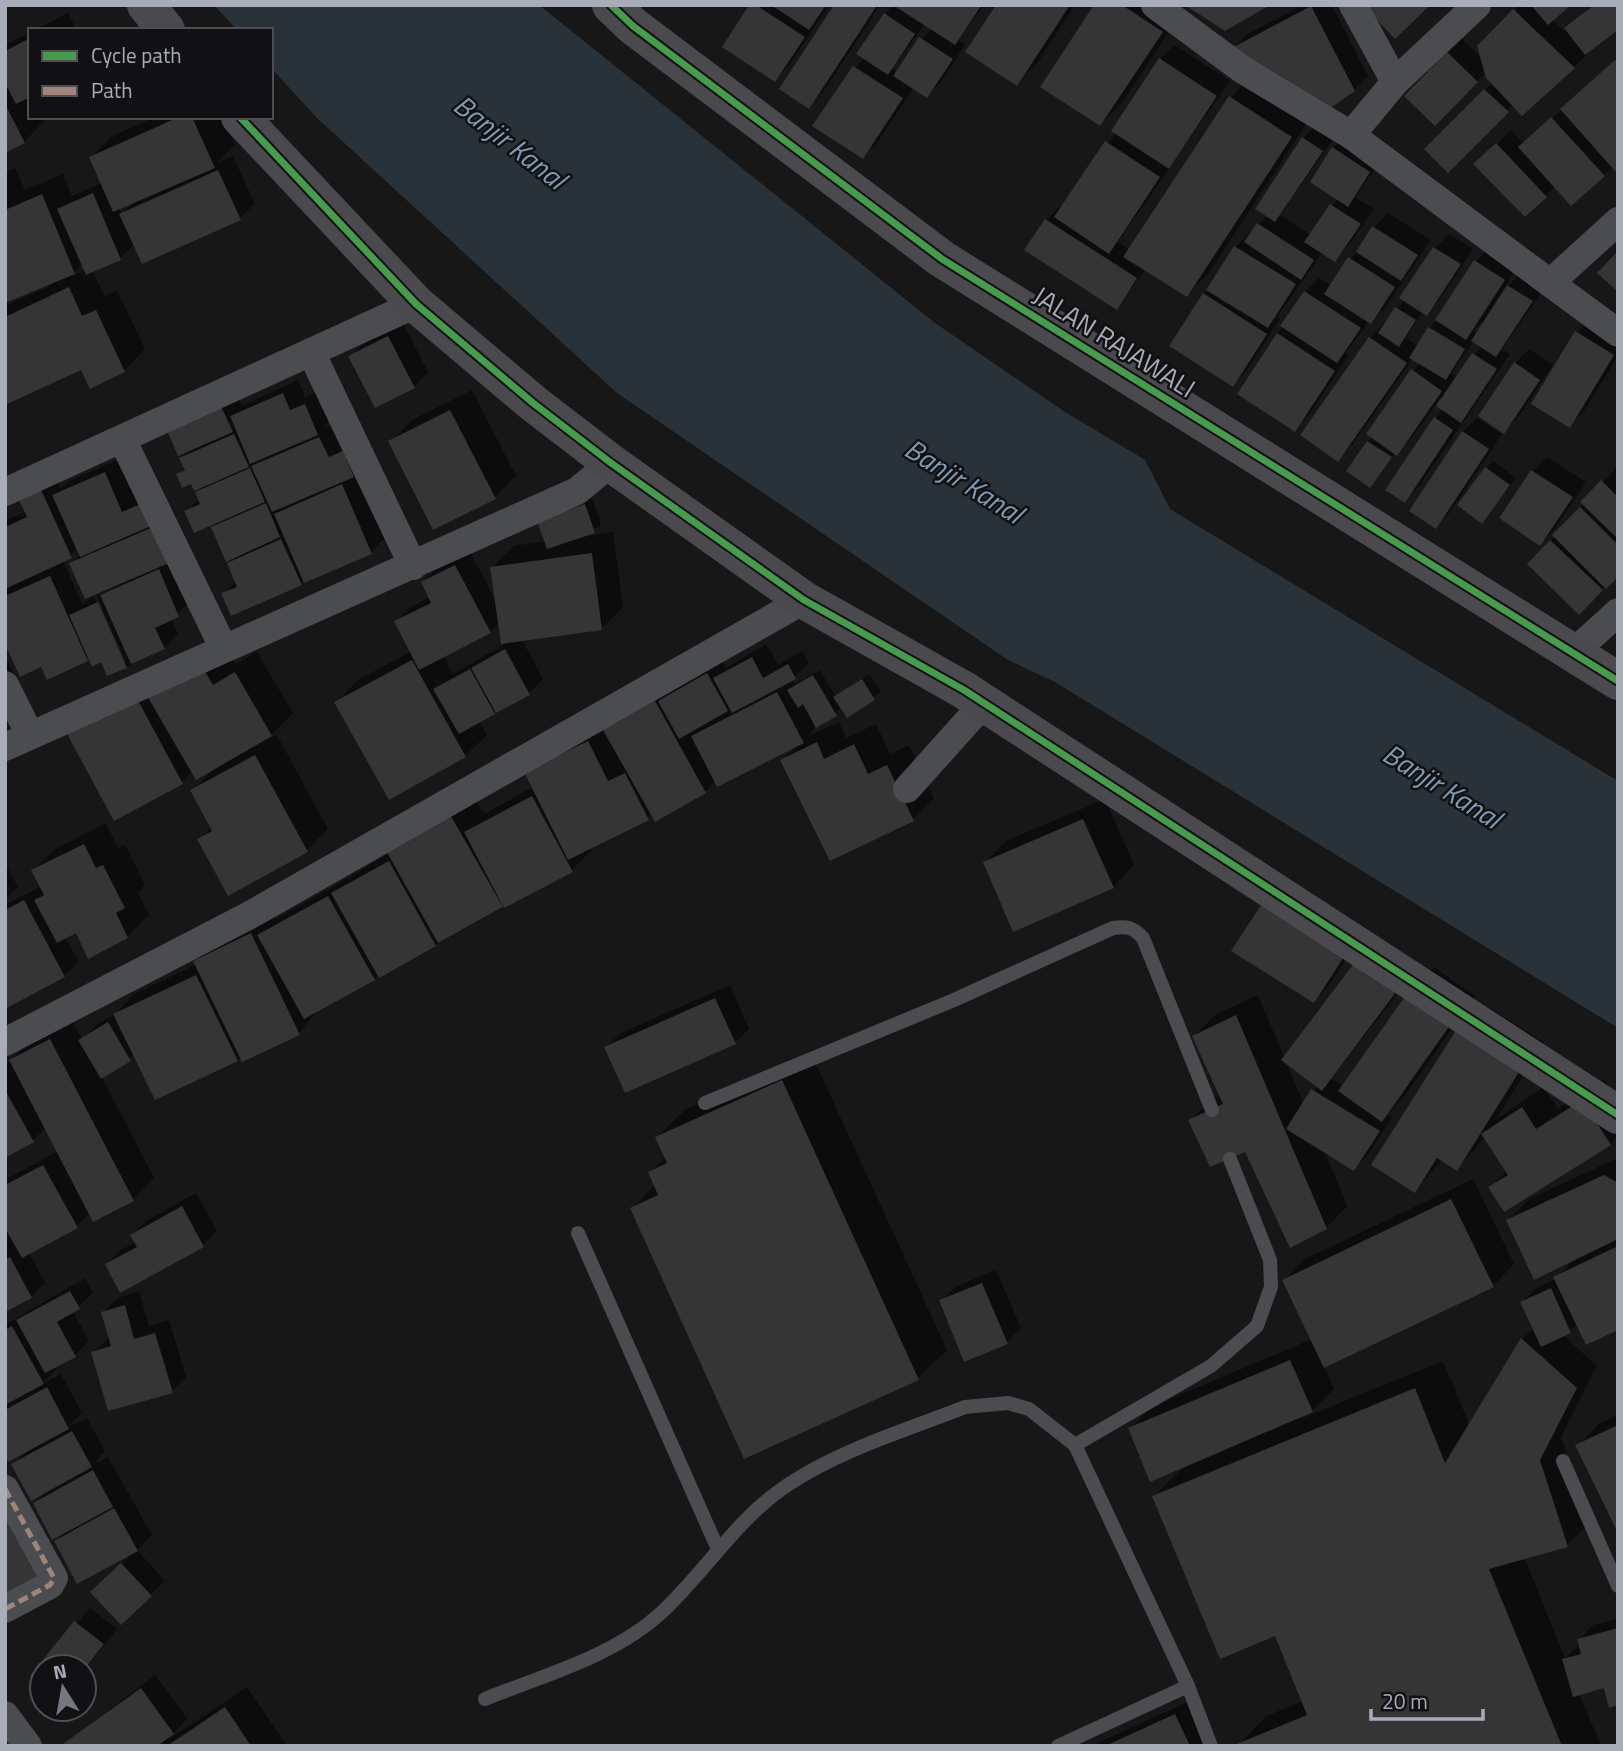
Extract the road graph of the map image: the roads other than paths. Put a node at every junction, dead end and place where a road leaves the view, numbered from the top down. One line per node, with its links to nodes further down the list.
1 (146, 5): 6 (street)
2 (611, 5): 22 (street, JALAN RAJAWALI)
3 (1154, 5): 9 (street)
4 (1353, 5): 7 (street)
5 (1477, 5): 7 (street)
6 (164, 28)
7 (1395, 82): 9 (street)
8 (242, 119): 12 (street)
9 (1351, 135): 11 (street)
10 (1618, 221): 11 (street)
11 (1550, 283): 13 (street)
12 (416, 304): 14 (street); 16 (street)
13 (1618, 333)
14 (310, 352): 15 (street); 18 (street)
15 (122, 439): 17 (street); 21 (street)
16 (611, 463): 18 (street); 19 (street)
17 (5, 492)
18 (413, 566): 21 (street)
19 (804, 600): 25 (street); 28 (street)
20 (1618, 612): 22 (street)
21 (223, 647): 26 (street)
22 (1574, 652): 23 (street, JALAN RAJAWALI)
23 (1618, 681)
24 (5, 685): 26 (street)
25 (984, 703): 27 (street); 31 (street)
26 (17, 741)
27 (906, 789)
28 (5, 1042)
29 (705, 1103): 30 (lane)
30 (1212, 1110)
31 (1618, 1115)
32 (1230, 1158): 34 (lane)
33 (578, 1233): 37 (lane)
34 (1075, 1445): 37 (lane); 40 (lane)
35 (1563, 1461): 38 (lane)
36 (5, 1489): 39 (street)
37 (718, 1548): 41 (lane)
38 (1618, 1586)
39 (5, 1609)
40 (1188, 1686): 44 (lane); 45 (lane)
41 (485, 1699)
42 (5, 1715): 43 (street)
43 (28, 1746)
44 (1058, 1746)
45 (1211, 1746)

